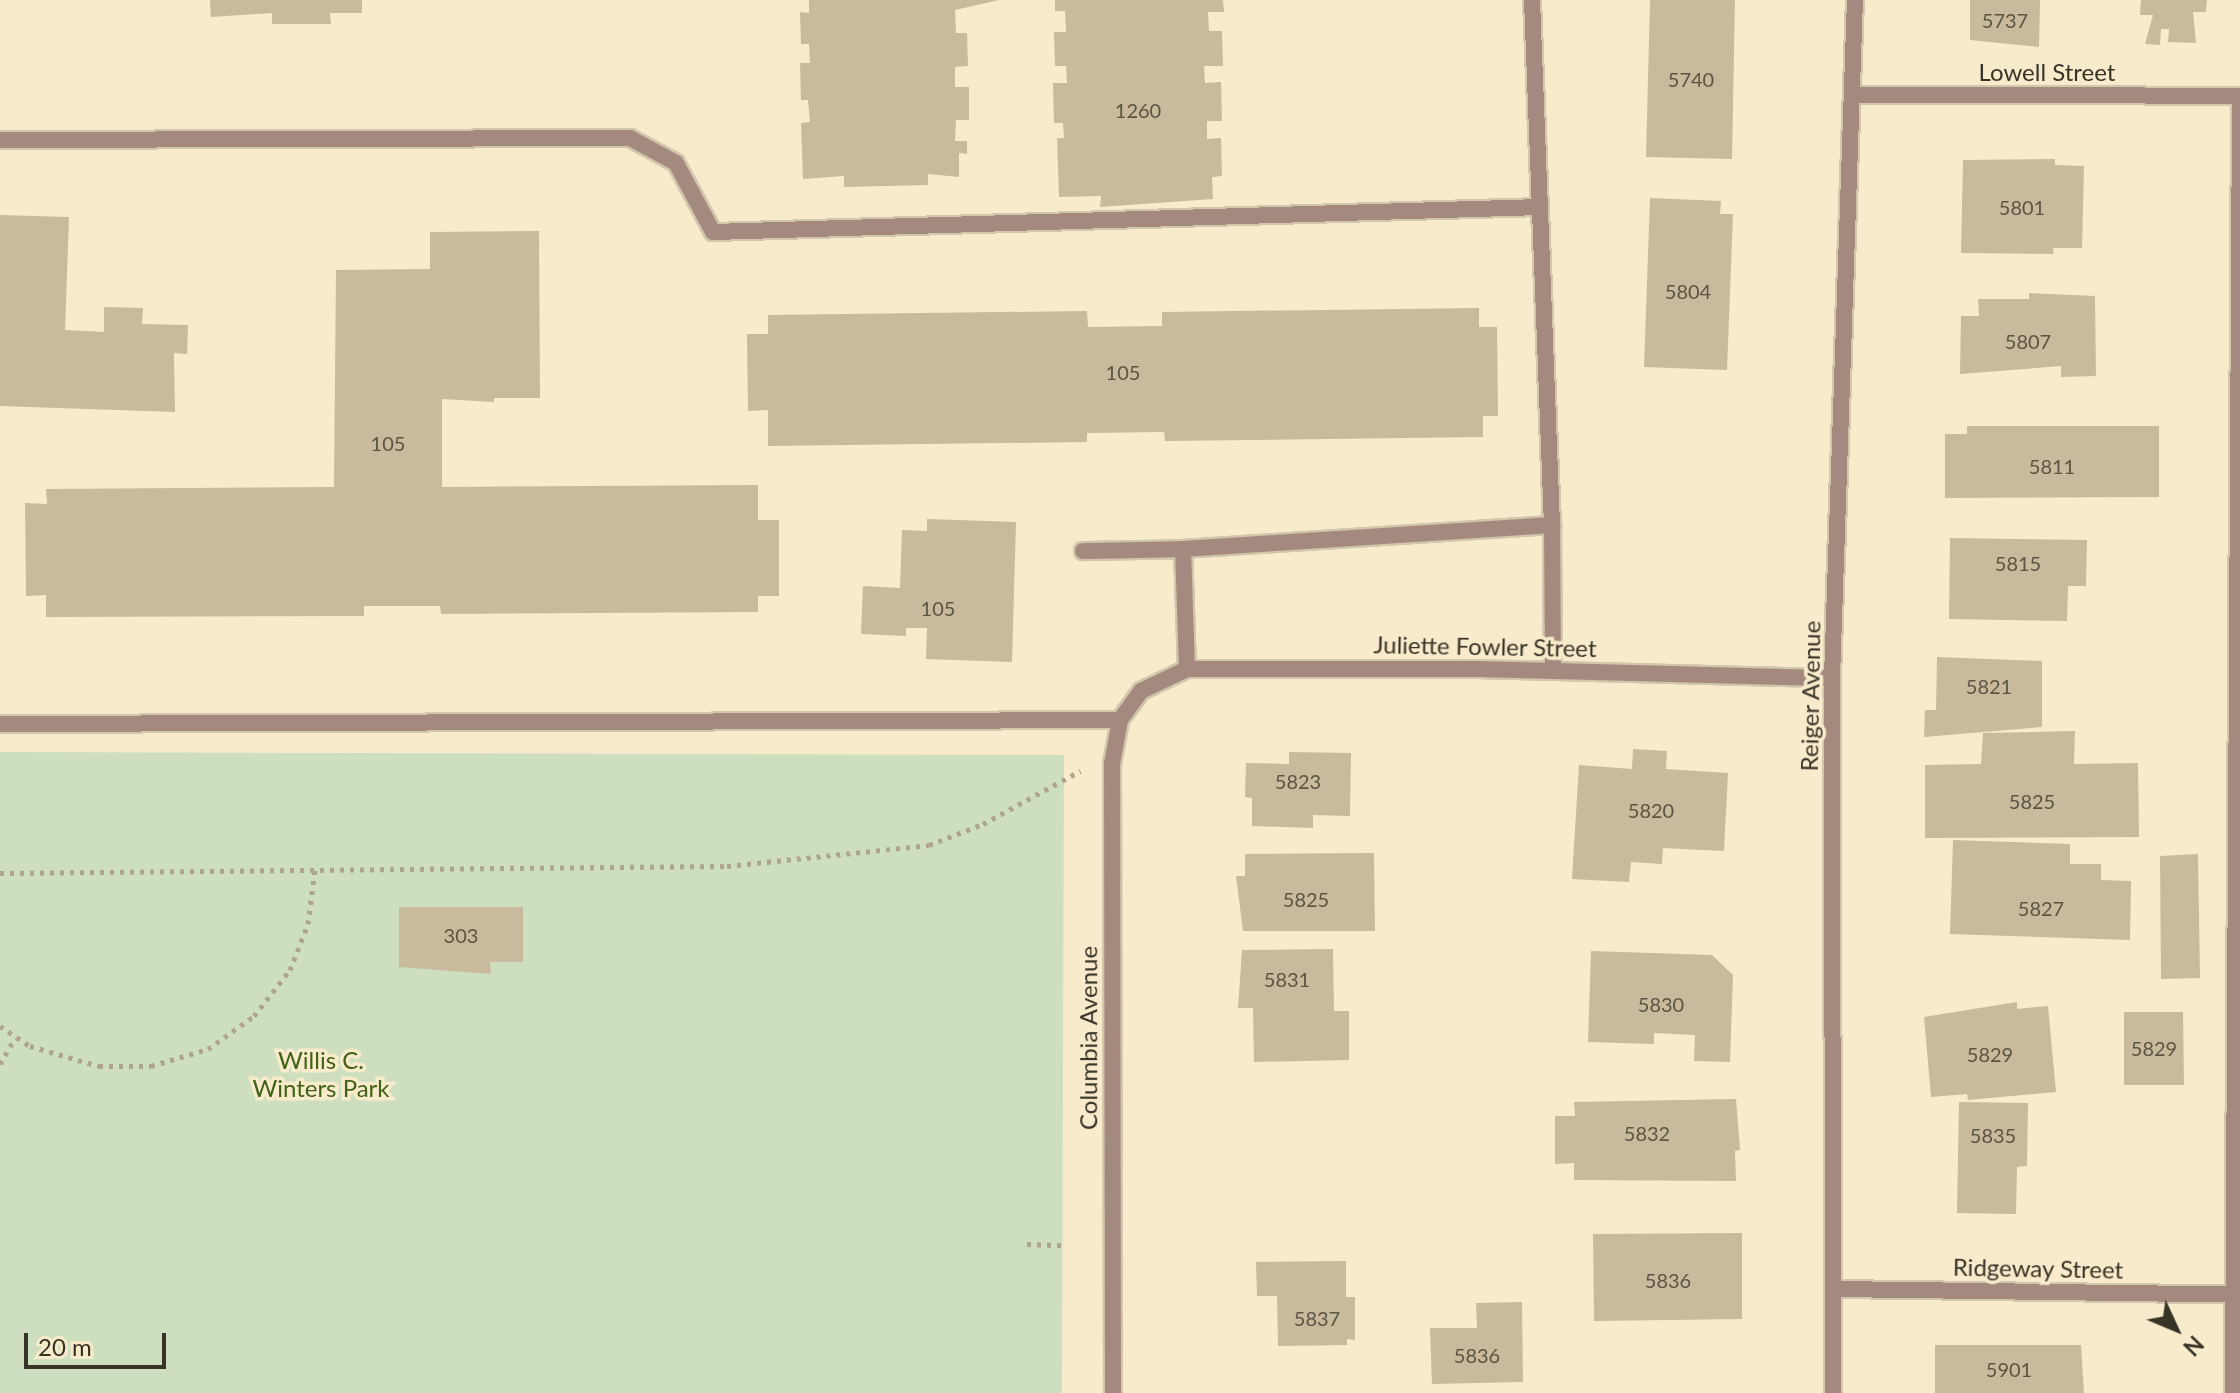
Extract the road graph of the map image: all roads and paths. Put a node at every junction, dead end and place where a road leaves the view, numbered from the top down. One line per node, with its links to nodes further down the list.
1 (1532, 0): 6 (street)
2 (1855, 0): 3 (street, Reiger Avenue)
3 (1854, 95): 4 (street, Lowell Street); 12 (street, Reiger Avenue)
4 (2240, 96): 25 (street)
5 (0, 140): 6 (street)
6 (1540, 207): 7 (street)
7 (1552, 525): 8 (street); 11 (street)
8 (1183, 549): 9 (street); 10 (street)
9 (1083, 551)
10 (1187, 669): 11 (street, Juliette Fowler Street); 13 (street, Juliette Fowler Street)
11 (1553, 670): 12 (street, Juliette Fowler Street)
12 (1832, 678): 24 (street, Reiger Avenue)
13 (1141, 691): 14 (street, Columbia Avenue)
14 (1120, 720): 15 (street); 16 (street, Columbia Avenue)
15 (0, 724)
16 (1112, 764): 17 (path); 26 (street, Columbia Avenue)
17 (315, 869): 18 (path); 20 (path)
18 (0, 873)
19 (0, 1026): 20 (path)
20 (15, 1038): 21 (path)
21 (0, 1064)
22 (1027, 1244): 23 (path)
23 (1061, 1245)
24 (1835, 1289): 25 (street, Ridgeway Street); 27 (street, Reiger Avenue)
25 (2237, 1295): 28 (street)
26 (1113, 1393)
27 (1833, 1393)
28 (2233, 1393)

